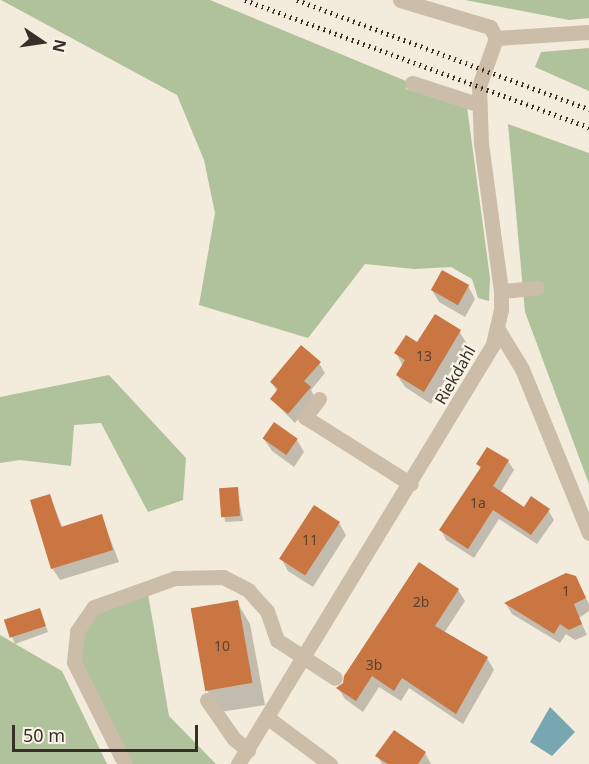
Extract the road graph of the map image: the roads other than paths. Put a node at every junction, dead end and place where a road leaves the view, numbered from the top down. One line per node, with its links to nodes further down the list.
1 (400, 0): 3 (street)
2 (589, 32): 3 (street)
3 (496, 38): 5 (street, Riekdahl)
4 (412, 83): 5 (street)
5 (480, 105): 7 (street, Riekdahl)
6 (537, 288): 7 (street)
7 (501, 291): 8 (street, Riekdahl)
8 (497, 328): 10 (street, Riekdahl); 11 (street)
9 (319, 399): 10 (street)
10 (411, 484): 12 (street, Riekdahl)
11 (589, 532)
12 (304, 659): 13 (street); 15 (street, Riekdahl); 17 (street)
13 (335, 678)
14 (207, 700): 16 (street)
15 (268, 718): 16 (street, Riekdahl); 19 (street)
16 (248, 750): 18 (street, Riekdahl)
17 (125, 764)
18 (238, 764)
19 (330, 764)

